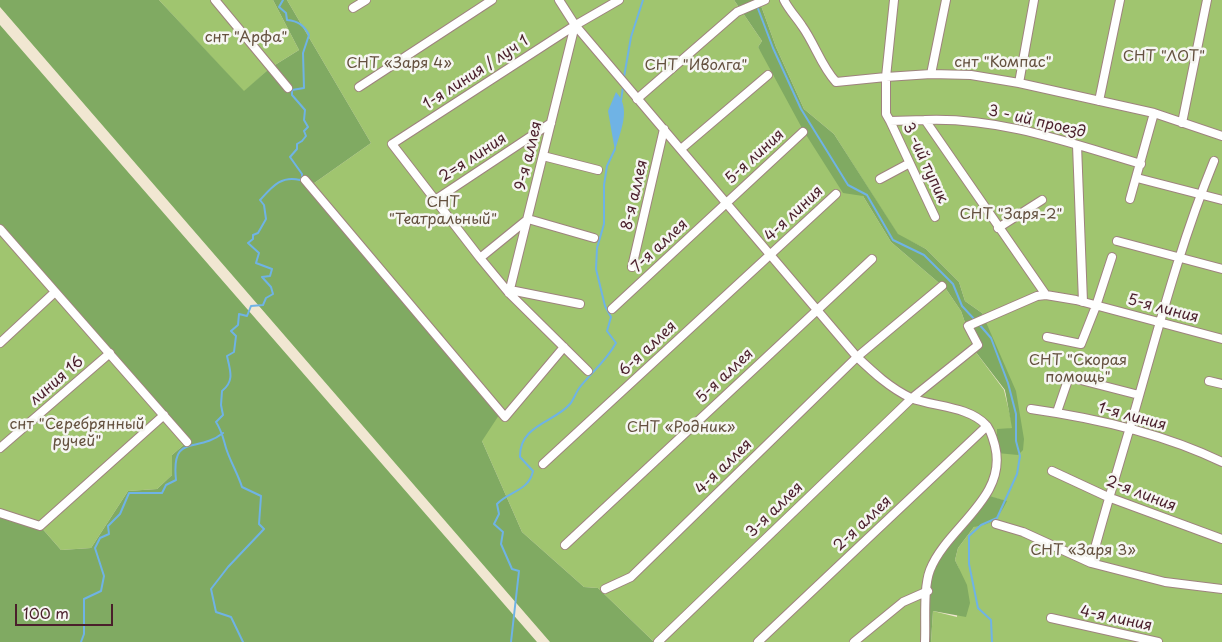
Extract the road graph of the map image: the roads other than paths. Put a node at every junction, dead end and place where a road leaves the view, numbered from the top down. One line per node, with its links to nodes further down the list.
1 (215, 0): 20 (street)
2 (366, 0): 13 (street)
3 (492, 0): 19 (street)
4 (560, 0): 14 (street)
5 (619, 0): 14 (street, 1-я линия / луч 1)
6 (784, 0): 17 (street)
7 (894, 0): 17 (street, 3 -ий тупик)
8 (946, 0): 15 (street)
9 (1034, 0): 18 (street)
10 (1120, 0): 22 (street)
11 (1207, 0): 27 (street)
12 (759, 2): 21 (street)
13 (353, 8)
14 (575, 25): 21 (street); 26 (street, 9-я аллея); 44 (street, 1-я линия / луч 1)
15 (931, 74): 17 (street); 18 (street)
16 (768, 75): 32 (street)
17 (886, 77): 25 (street, 3 -ий тупик)
18 (1019, 83): 22 (street)
19 (359, 87)
20 (288, 88)
21 (637, 99): 28 (street)
22 (1099, 101): 23 (street)
23 (1154, 114): 27 (street); 36 (street)
24 (925, 120): 25 (street, 3 - ий проезд); 31 (street, 3 - ий проезд); 50 (street)
25 (890, 121): 35 (street, 3 -ий тупик)
26 (551, 123): 33 (street, 9-я аллея); 44 (street, 2=я линия)
27 (1182, 123): 30 (street)
28 (664, 129): 32 (street); 60 (street, 8-я аллея)
29 (803, 132): 47 (street, 5-я линия)
30 (1222, 136)
31 (1077, 145): 36 (street, 3 - ий проезд); 66 (street)
32 (681, 149): 47 (street)
33 (543, 156): 37 (street); 49 (street, 9-я аллея)
34 (1214, 161): 42 (street)
35 (908, 164): 39 (street); 48 (street, 3 -ий тупик)
36 (1141, 164): 38 (street)
37 (598, 170)
38 (1137, 178): 42 (street); 43 (street)
39 (880, 179)
40 (305, 180): 75 (street)
41 (836, 194): 55 (street, 4-я линия)
42 (1200, 194): 46 (street); 58 (street)
43 (1130, 199)
44 (435, 200): 57 (street)
45 (1042, 200): 50 (street)
46 (1222, 200)
47 (726, 203): 55 (street); 69 (street, 7-я аллея)
48 (935, 217)
49 (528, 219): 52 (street); 57 (street); 64 (street, 9-я аллея)
50 (998, 228): 65 (street)
51 (0, 229): 53 (street)
52 (594, 238)
53 (3, 239): 63 (street)
54 (1117, 241): 58 (street)
55 (771, 255): 70 (street); 91 (street, 6-я аллея)
56 (1112, 257): 68 (street)
57 (480, 258): 64 (street)
58 (1180, 258): 61 (street); 71 (street)
59 (872, 259): 70 (street, 5-я аллея)
60 (632, 267)
61 (1222, 269)
62 (942, 286): 77 (street)
63 (55, 292): 74 (street); 76 (street)
64 (510, 292): 67 (street); 75 (street)
65 (1046, 295): 66 (street, 5-я линия); 82 (street)
66 (1083, 302): 68 (street, 5-я линия)
67 (580, 304)
68 (1096, 306): 71 (street, 5-я линия); 72 (street)
69 (612, 309)
70 (817, 310): 77 (street); 97 (street, 5-я аллея)
71 (1160, 323): 73 (street, 5-я линия); 81 (street)
72 (1047, 337)
73 (1222, 339)
74 (0, 343)
75 (564, 347): 78 (street)
76 (110, 353): 85 (street); 89 (street, линия 16)
77 (857, 356): 82 (street); 99 (street, 4-я аллея)
78 (588, 372)
79 (1209, 381): 80 (street)
80 (1222, 384)
81 (1139, 395): 84 (street); 87 (street)
82 (912, 398): 86 (street); 103 (street, 3-я аллея)
83 (1031, 409): 84 (street, 1-я линия)
84 (1057, 412): 87 (street, 1-я линия)
85 (164, 415): 88 (street); 94 (street)
86 (987, 426): 101 (street); 104 (street, 2-я аллея)
87 (1129, 430): 90 (street, 1-я линия); 93 (street)
88 (187, 442)
89 (0, 448)
90 (1222, 462)
91 (543, 464)
92 (1052, 471): 93 (street, 2-я линия)
93 (1108, 497): 96 (street, 2-я линия); 98 (street)
94 (0, 513)
95 (996, 524): 98 (street)
96 (1222, 539)
97 (565, 545)
98 (1091, 563): 100 (street)
99 (605, 589)
100 (1222, 589)
101 (928, 591): 105 (street); 106 (street)
102 (1051, 618): 107 (street, 4-я линия)
103 (658, 642)
104 (758, 642)
105 (854, 642)
106 (926, 642)
107 (1158, 642)

